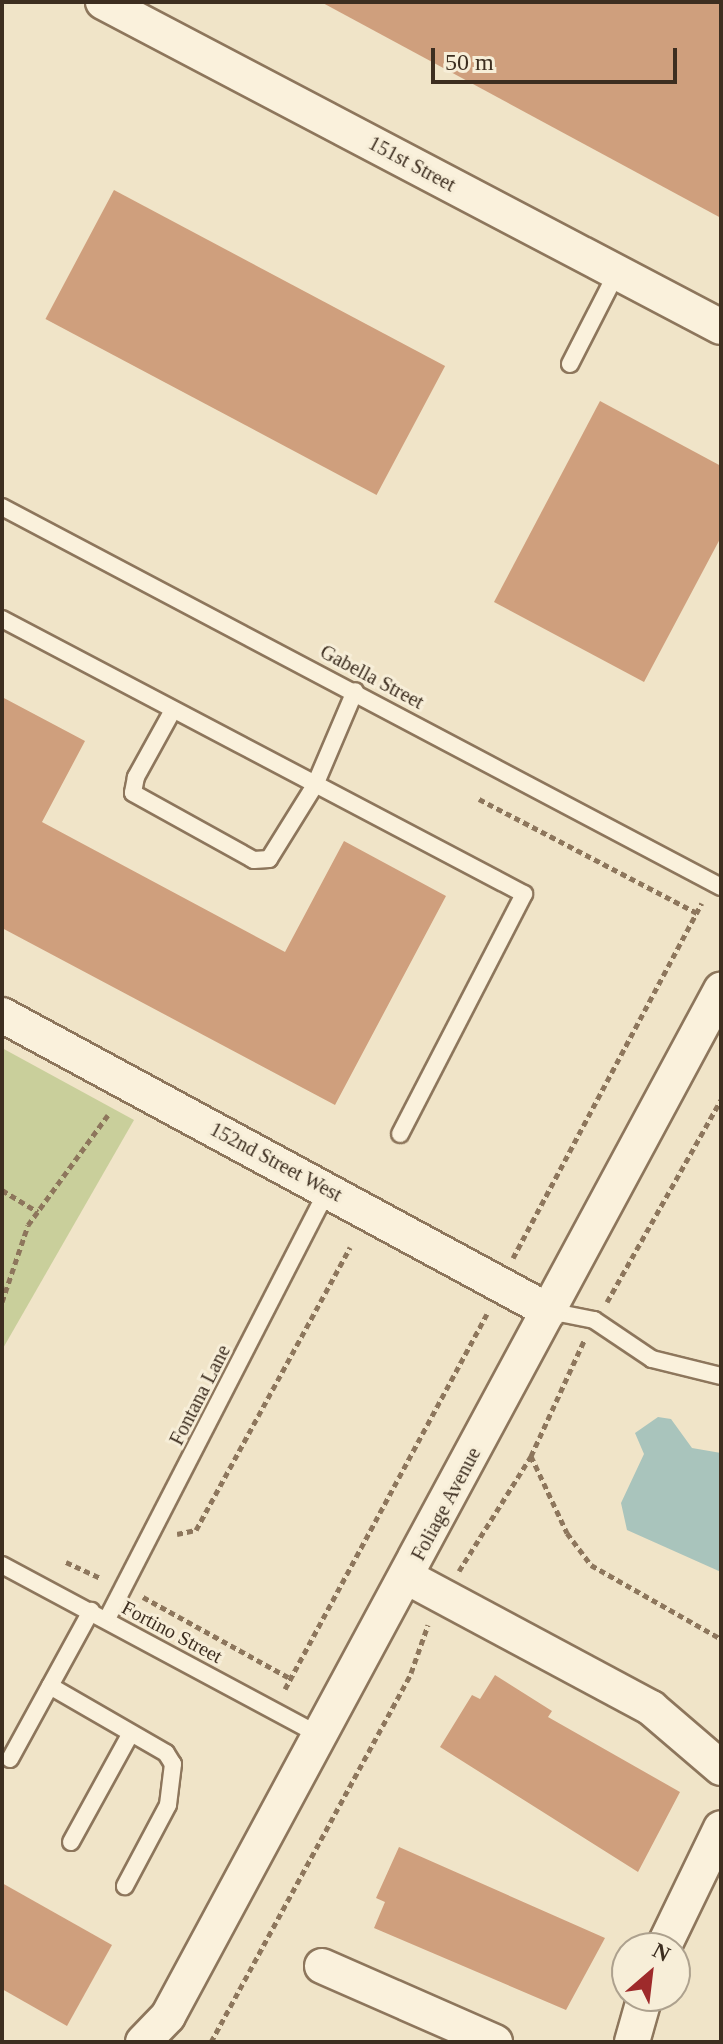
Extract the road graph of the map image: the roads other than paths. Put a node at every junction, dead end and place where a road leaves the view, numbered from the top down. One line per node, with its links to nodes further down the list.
1 (103, 2): 2 (street, 151st Street)
2 (617, 272): 3 (street, 151st Street); 4 (lane)
3 (721, 327)
4 (570, 364)
5 (2, 507): 7 (lane, Gabella Street)
6 (2, 619): 8 (lane)
7 (355, 691): 9 (lane); 10 (lane, Gabella Street)
8 (173, 710): 9 (lane); 9 (lane)
9 (315, 785): 13 (lane)
10 (717, 885)
11 (721, 990): 15 (street, Foliage Avenue)
12 (2, 1015): 14 (street, 152nd Street West)
13 (400, 1134)
14 (328, 1189): 15 (street, 152nd Street West); 20 (lane, Fontana Lane)
15 (549, 1311): 16 (lane); 18 (street, Foliage Avenue)
16 (721, 1376)
17 (2, 1565): 19 (lane, Fortino Street)
18 (407, 1577): 23 (street, Foliage Avenue); 25 (street)
19 (91, 1611): 20 (lane, Fortino Street); 21 (lane)
20 (107, 1619): 23 (lane, Fortino Street)
21 (50, 1686): 22 (lane); 24 (lane)
22 (131, 1733): 27 (lane); 28 (lane)
23 (321, 1736): 32 (street, Foliage Avenue)
24 (10, 1759)
25 (721, 1768)
26 (721, 1828): 29 (street)
27 (71, 1842)
28 (125, 1886)
29 (671, 1932)
30 (322, 1966): 34 (street)
31 (640, 2012): 35 (street)
32 (165, 2029): 33 (street, Foliage Avenue)
33 (143, 2042)
34 (495, 2042)
35 (632, 2042)

